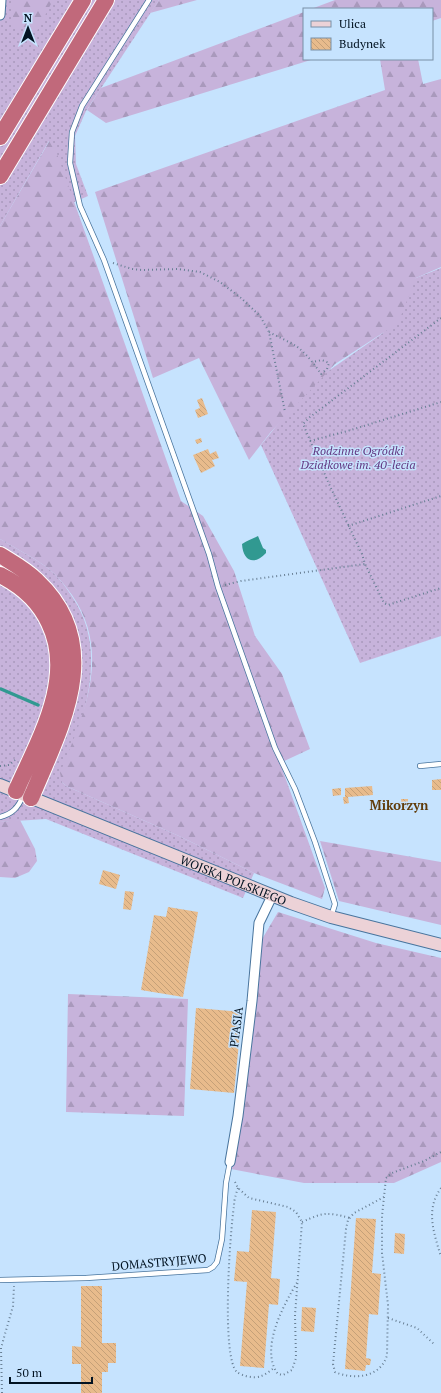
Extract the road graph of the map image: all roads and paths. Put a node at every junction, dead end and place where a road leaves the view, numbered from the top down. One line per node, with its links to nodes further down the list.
1 (1, 0): 5 (street)
2 (83, 0): 6 (highway)
3 (106, 0): 7 (highway)
4 (150, 0): 8 (lane)
5 (0, 15)
6 (0, 137)
7 (0, 176)
8 (104, 260): 10 (path); 20 (lane)
9 (441, 318): 14 (path)
10 (269, 332): 11 (path); 13 (path)
11 (312, 362): 11 (path)
12 (441, 402): 14 (path)
13 (285, 412)
14 (310, 440): 16 (path)
15 (441, 496): 16 (path)
16 (348, 526): 18 (path)
17 (0, 554): 27 (highway)
18 (365, 564): 20 (path); 21 (path)
19 (0, 575): 27 (highway)
20 (218, 587): 30 (lane)
21 (441, 588)
22 (18, 758): 24 (path)
23 (441, 764): 25 (lane)
24 (0, 766)
25 (420, 766)
26 (0, 785): 27 (street, WOJSKA POLSKIEGO)
27 (24, 794): 28 (lane); 29 (street, WOJSKA POLSKIEGO)
28 (0, 817)
29 (272, 896): 30 (street, WOJSKA POLSKIEGO); 33 (street, PTASIA)
30 (331, 917): 31 (street, WOJSKA POLSKIEGO)
31 (441, 945)
32 (441, 1152): 37 (path)
33 (230, 1162): 41 (lane, DOMASTRYJEWO)
34 (233, 1179): 35 (path)
35 (238, 1188): 39 (path); 46 (path)
36 (441, 1188): 40 (path)
37 (384, 1197): 38 (path); 44 (path)
38 (350, 1218): 39 (path); 44 (path)
39 (302, 1222): 42 (path)
40 (441, 1257)
41 (0, 1280)
42 (298, 1281): 46 (path); 46 (path)
43 (14, 1293): 47 (path)
44 (388, 1318): 45 (path)
45 (435, 1345)
46 (274, 1368)
47 (2, 1393)

